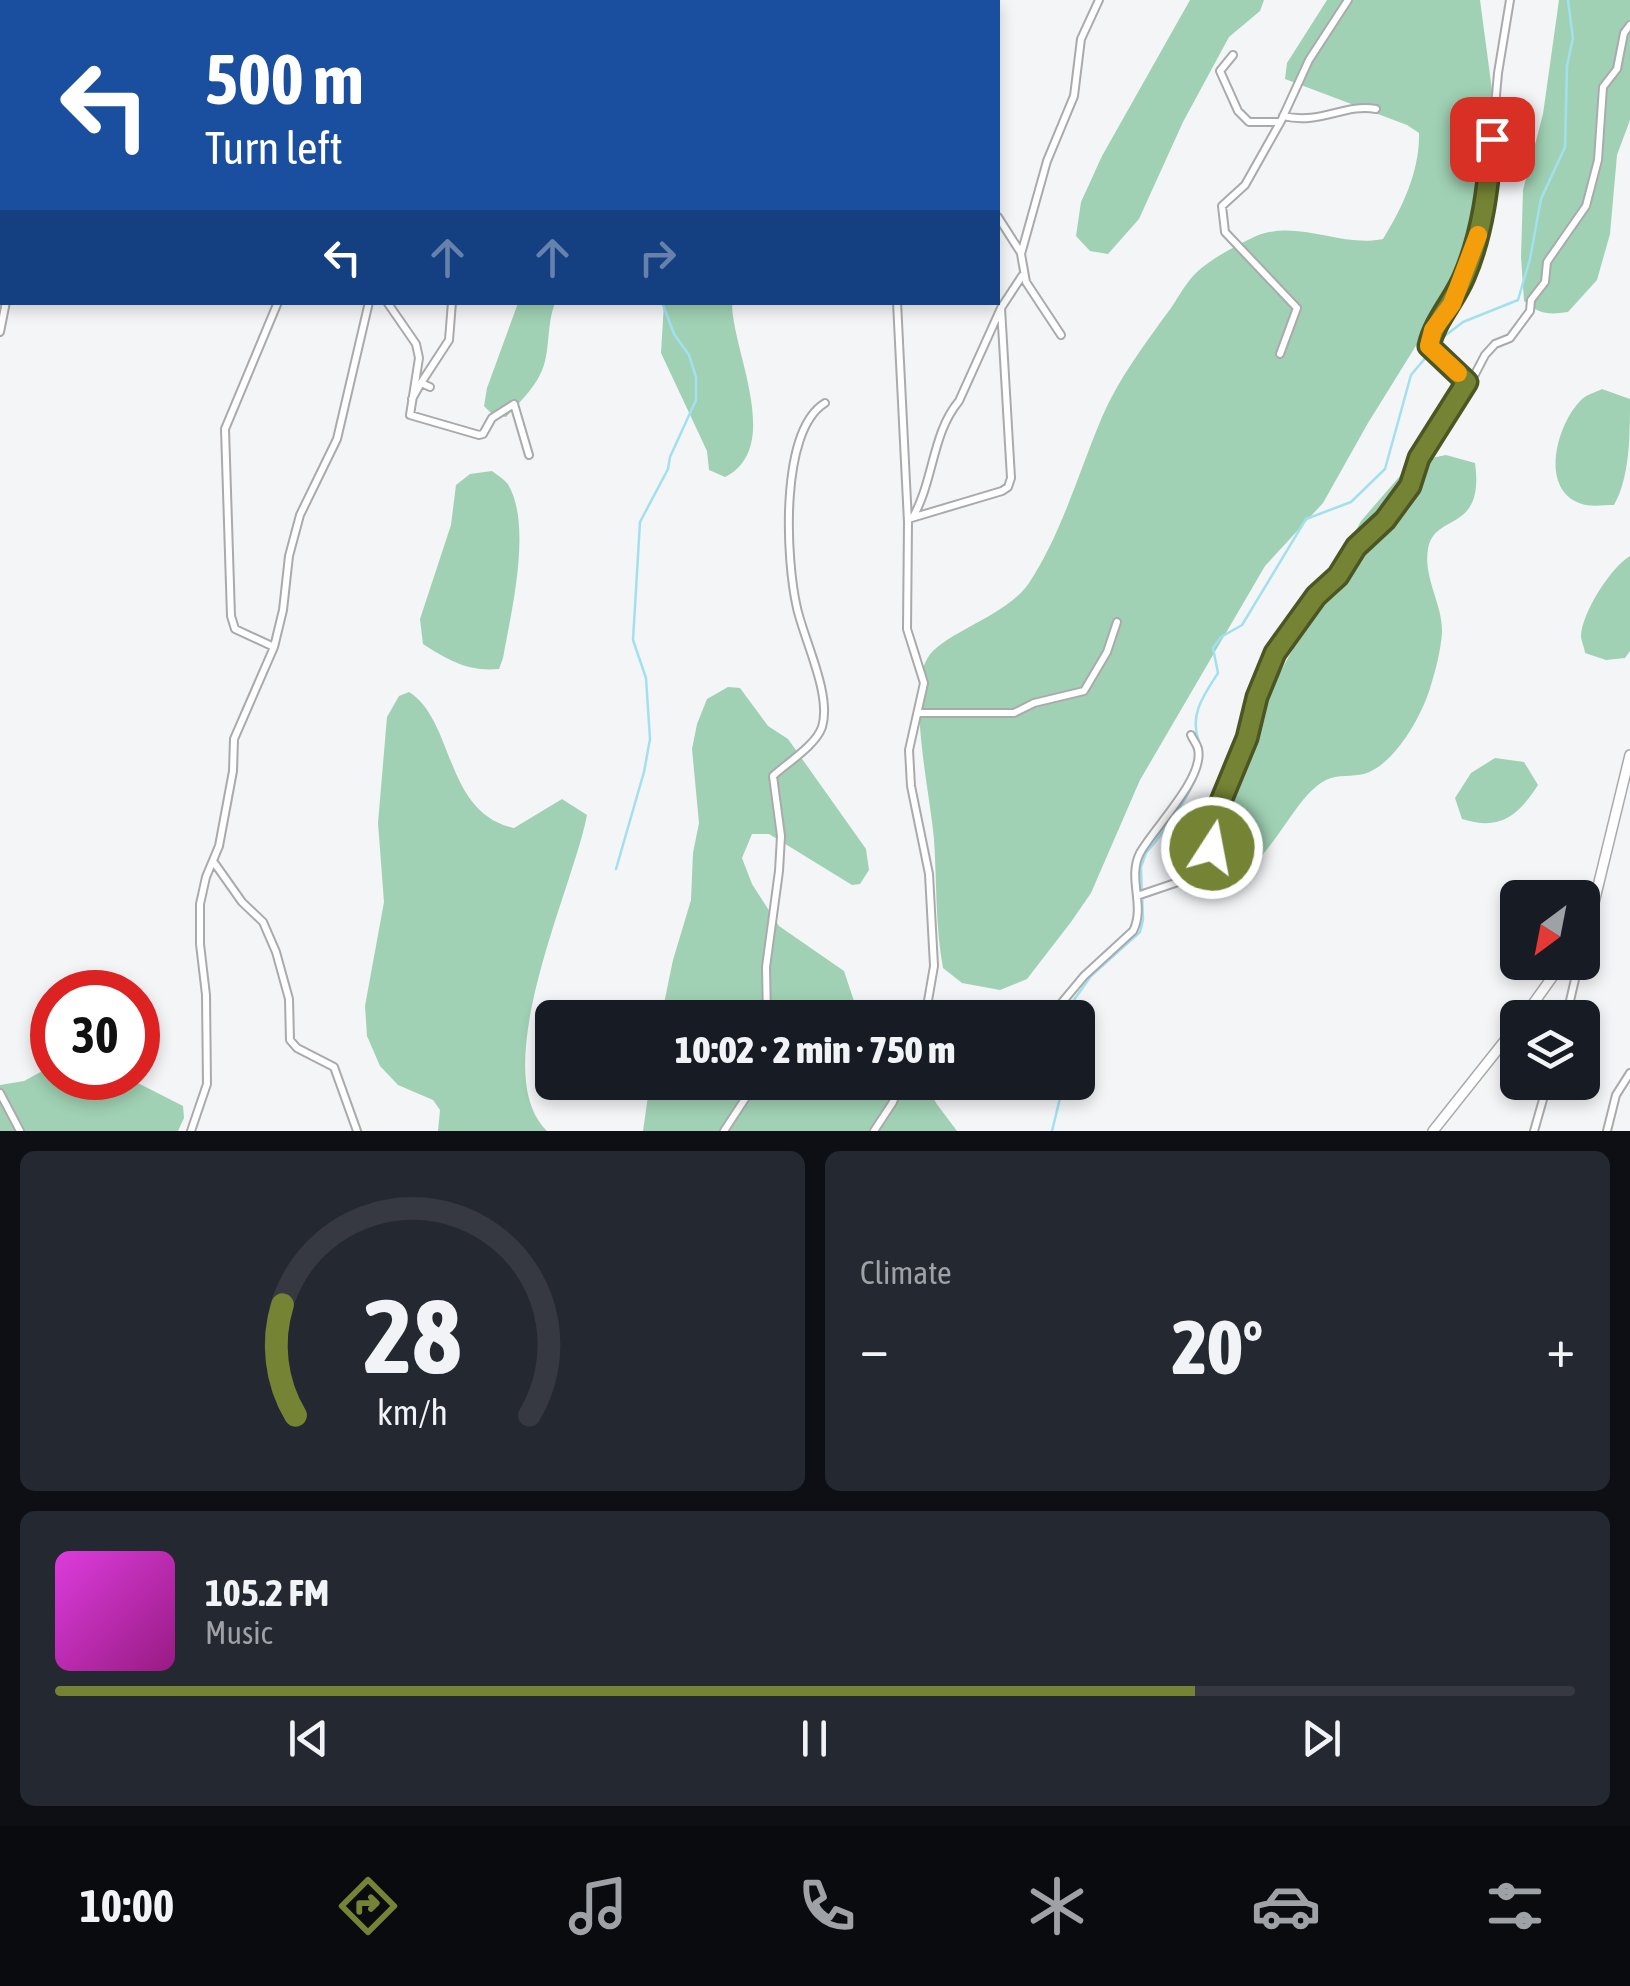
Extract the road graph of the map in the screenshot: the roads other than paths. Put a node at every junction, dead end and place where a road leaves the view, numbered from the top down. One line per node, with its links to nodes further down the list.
1 (1099, 0): 9 (street)
2 (1348, 0): 7 (street)
3 (1510, 0): 21 (street)
4 (1630, 24): 21 (street)
5 (1232, 55): 7 (street)
6 (1376, 109): 7 (street)
7 (1282, 119): 20 (street)
8 (1000, 219): 9 (street)
9 (1021, 254): 10 (street)
10 (1023, 275): 17 (street); 19 (street)
11 (5, 305): 18 (street)
12 (277, 305): 29 (street)
13 (367, 305): 29 (street)
14 (389, 305): 24 (street)
15 (452, 305): 22 (street)
16 (897, 305): 27 (street)
17 (1001, 308): 27 (street); 27 (street)
18 (0, 332)
19 (1060, 335)
20 (1280, 354)
21 (1467, 382): 35 (street)
22 (421, 383): 23 (street); 24 (street)
23 (430, 387)
24 (411, 402): 26 (street)
25 (825, 402): 36 (street)
26 (529, 455)
27 (910, 518): 30 (street)
28 (1117, 622): 30 (street)
29 (274, 647): 33 (street)
30 (918, 713): 37 (street)
31 (1191, 735): 35 (street)
32 (1630, 754): 34 (main road)
33 (214, 861): 46 (street); 47 (street)
34 (1600, 880)
35 (1137, 896): 38 (street)
36 (767, 1000)
37 (928, 1000)
38 (1064, 1000)
39 (1500, 1046): 50 (main road)
40 (1630, 1073): 52 (street)
41 (0, 1093): 45 (street)
42 (744, 1100): 48 (street)
43 (895, 1100): 49 (street)
44 (1543, 1100): 51 (street)
45 (20, 1131)
46 (191, 1131)
47 (356, 1131)
48 (724, 1131)
49 (874, 1131)
50 (1432, 1131)
51 (1534, 1131)
52 (1608, 1131)

